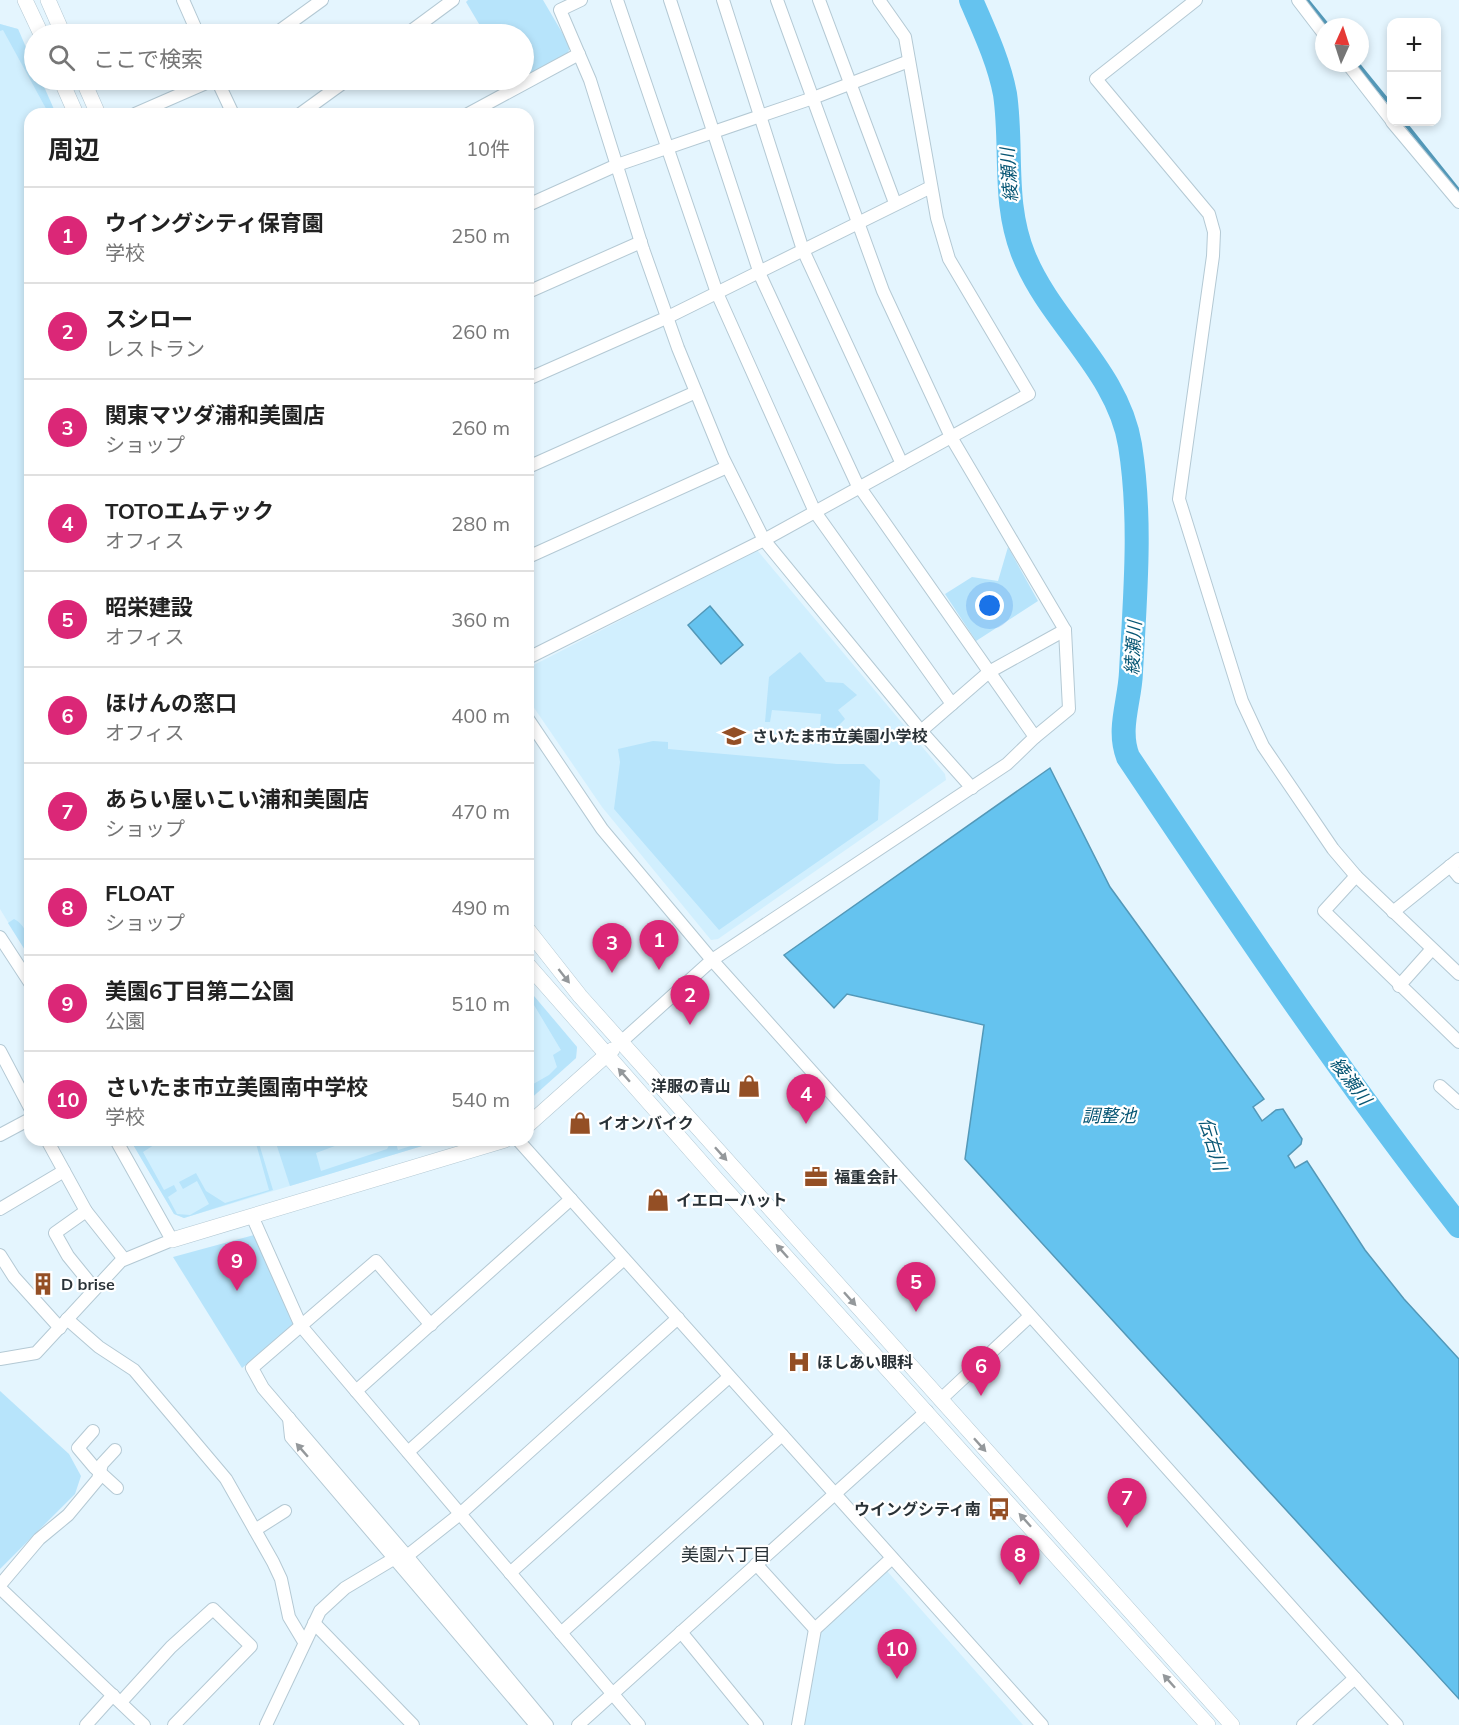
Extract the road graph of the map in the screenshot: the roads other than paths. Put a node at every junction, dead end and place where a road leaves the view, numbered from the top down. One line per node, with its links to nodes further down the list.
1 (25, 0): 17 (street)
2 (48, 0): 18 (street)
3 (183, 0): 19 (street)
4 (322, 0): 20 (street)
5 (453, 0): 21 (street)
6 (581, 0): 15 (street)
7 (617, 0): 44 (street)
8 (670, 0): 43 (street)
9 (723, 0): 41 (street)
10 (777, 0): 33 (street)
11 (819, 0): 26 (street)
12 (879, 0): 23 (street)
13 (1196, 0): 76 (street)
14 (1298, 0): 16 (street)
15 (556, 5): 22 (street)
16 (1315, 22)
17 (36, 24)
18 (59, 24)
19 (194, 24)
20 (289, 24)
21 (421, 24)
22 (579, 54): 25 (street); 45 (street)
23 (909, 61): 26 (street); 46 (street)
24 (1354, 72): 40 (street)
25 (534, 78)
26 (850, 83): 33 (street); 49 (street)
27 (65, 90): 34 (street)
28 (87, 90): 35 (street)
29 (190, 90): 36 (street)
30 (222, 90): 37 (street)
31 (332, 90): 38 (street)
32 (512, 90): 39 (street)
33 (813, 98): 41 (street); 50 (street)
34 (73, 108)
35 (95, 108)
36 (149, 108)
37 (230, 108)
38 (308, 108)
39 (479, 108)
40 (1387, 115)
41 (759, 116): 43 (street); 52 (street)
42 (1396, 126): 48 (street)
43 (713, 132): 44 (street); 53 (street)
44 (668, 147): 45 (street); 55 (street)
45 (617, 165): 47 (street); 51 (street)
46 (931, 187): 49 (street); 59 (street)
47 (534, 202)
48 (1459, 202)
49 (895, 204): 50 (street)
50 (858, 223): 52 (street); 59 (street)
51 (641, 242): 54 (street); 56 (street)
52 (802, 250): 53 (street); 61 (street)
53 (760, 272): 55 (street); 63 (street)
54 (534, 289)
55 (717, 293): 56 (street); 64 (street)
56 (666, 318): 57 (street); 58 (street)
57 (534, 376)
58 (696, 392): 60 (street); 62 (street)
59 (951, 437): 61 (street); 67 (street)
60 (534, 464)
61 (902, 464): 63 (street)
62 (728, 467): 65 (street); 66 (street)
63 (860, 488): 64 (street); 69 (street)
64 (815, 512): 65 (street); 70 (street)
65 (764, 540): 68 (street); 72 (street)
66 (534, 554)
67 (1065, 630): 69 (street); 73 (street)
68 (534, 655)
69 (989, 672): 70 (street); 73 (street)
70 (952, 704): 72 (street)
71 (534, 728): 82 (street)
72 (921, 731): 74 (street)
73 (1035, 737): 74 (street)
74 (972, 788): 82 (street)
75 (1455, 862): 77 (street); 78 (street)
76 (1356, 876): 78 (street); 86 (street)
77 (1459, 877)
78 (1393, 912): 81 (street)
79 (0, 937): 84 (street)
80 (534, 937): 87 (street, one-way to 87)
81 (1432, 949): 85 (street); 86 (street)
82 (712, 960): 87 (street); 111 (street)
83 (534, 972): 90 (street)
84 (24, 974)
85 (1459, 974)
86 (1399, 986): 88 (street)
87 (621, 1042): 90 (street); 119 (street, one-way to 119)
88 (1459, 1042)
89 (0, 1051): 92 (street)
90 (607, 1055): 94 (street); 120 (street, one-way to 90)
91 (1440, 1086): 93 (street)
92 (24, 1097)
93 (1459, 1103)
94 (534, 1120)
95 (24, 1122): 96 (street)
96 (0, 1135)
97 (50, 1146): 101 (street)
98 (119, 1146): 106 (street)
99 (485, 1146): 105 (street)
100 (523, 1146): 102 (street)
101 (64, 1172): 103 (street); 104 (street)
102 (571, 1199): 108 (street); 114 (street)
103 (0, 1209)
104 (86, 1211): 109 (street); 110 (street)
105 (252, 1216): 106 (street); 115 (street)
106 (172, 1240): 109 (street)
107 (0, 1255): 113 (street)
108 (624, 1258): 112 (street); 124 (street)
109 (124, 1259): 110 (street)
110 (94, 1288): 113 (street)
111 (1030, 1316): 119 (street); 141 (street)
112 (678, 1318): 117 (street); 129 (street)
113 (64, 1324): 116 (street); 130 (street)
114 (431, 1324): 115 (street); 118 (street)
115 (301, 1326): 118 (street); 131 (street)
116 (0, 1359)
117 (729, 1377): 122 (street); 134 (street)
118 (356, 1391): 124 (street)
119 (940, 1400): 157 (street, one-way to 157)
120 (927, 1410): 127 (street); 156 (street, one-way to 120)
121 (93, 1431): 125 (street)
122 (782, 1435): 127 (street); 139 (street)
123 (115, 1450): 125 (street)
124 (408, 1452): 129 (street)
125 (100, 1471): 126 (street); 135 (street)
126 (117, 1488)
127 (835, 1494): 132 (street); 133 (street)
128 (285, 1511): 130 (street)
129 (460, 1514): 131 (street); 134 (street)
130 (255, 1530): 140 (street)
131 (401, 1557): 136 (street); 149 (street); 150 (street)
132 (892, 1558): 137 (street); 155 (street)
133 (756, 1564): 137 (street); 138 (street)
134 (510, 1573): 139 (street)
135 (0, 1587): 143 (street)
136 (314, 1623): 140 (street); 148 (street)
137 (815, 1629): 154 (street)
138 (681, 1632): 142 (street); 153 (street)
139 (561, 1633): 142 (street)
140 (304, 1642): 147 (street)
141 (1355, 1678): 158 (street); 159 (street)
142 (613, 1694): 151 (street); 152 (street)
143 (117, 1699): 144 (street); 145 (street); 146 (street)
144 (87, 1725)
145 (144, 1725)
146 (174, 1725)
147 (266, 1725)
148 (413, 1725)
149 (536, 1725)
150 (547, 1725)
151 (578, 1725)
152 (639, 1725)
153 (757, 1725)
154 (798, 1725)
155 (1042, 1725)
156 (1208, 1725)
157 (1232, 1725)
158 (1303, 1725)
159 (1397, 1725)

